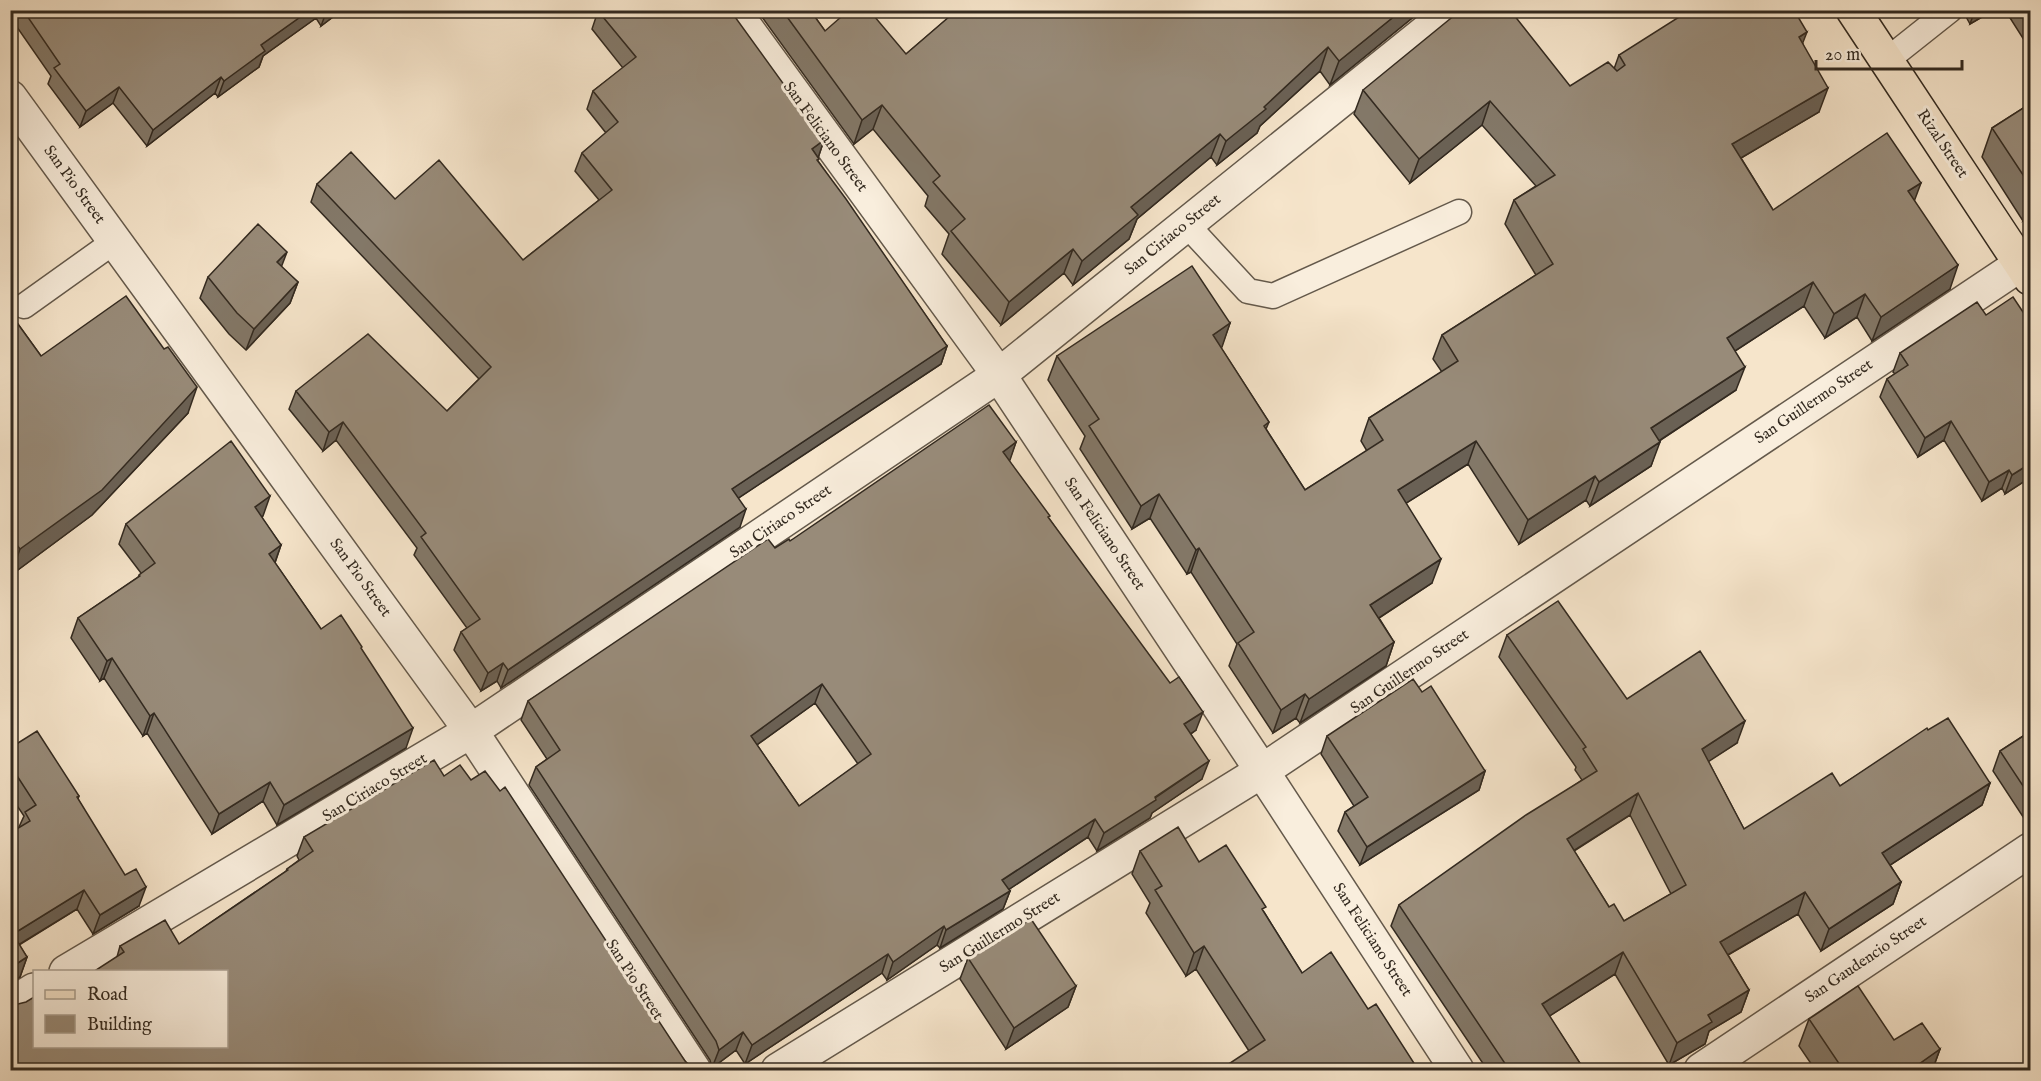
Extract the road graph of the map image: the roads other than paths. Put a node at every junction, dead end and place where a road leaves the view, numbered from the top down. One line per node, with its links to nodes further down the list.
1 (733, 10): 12 (street, San Feliciano Street)
2 (1453, 10): 8 (street, San Ciriaco Street)
3 (1853, 10): 5 (main road, Rizal Street)
4 (1950, 10): 5 (lane)
5 (1887, 60): 10 (main road, Rizal Street)
6 (10, 97): 9 (street, San Pio Street)
7 (1459, 212): 8 (lane)
8 (1187, 225): 12 (street, San Ciriaco Street)
9 (115, 241): 11 (lane); 13 (street, San Pio Street)
10 (2027, 266): 14 (street, San Guillermo Street)
11 (24, 306)
12 (999, 375): 13 (street, San Ciriaco Street); 14 (street, San Feliciano Street)
13 (471, 731): 16 (street, San Ciriaco Street); 19 (street, San Pio Street)
14 (1262, 771): 20 (street, San Guillermo Street); 21 (street, San Feliciano Street)
15 (2031, 850): 22 (street, San Gaudencio Street)
16 (69, 970)
17 (33, 991): 18 (street)
18 (10, 1005)
19 (694, 1071)
20 (778, 1071)
21 (1457, 1071)
22 (1701, 1071)

